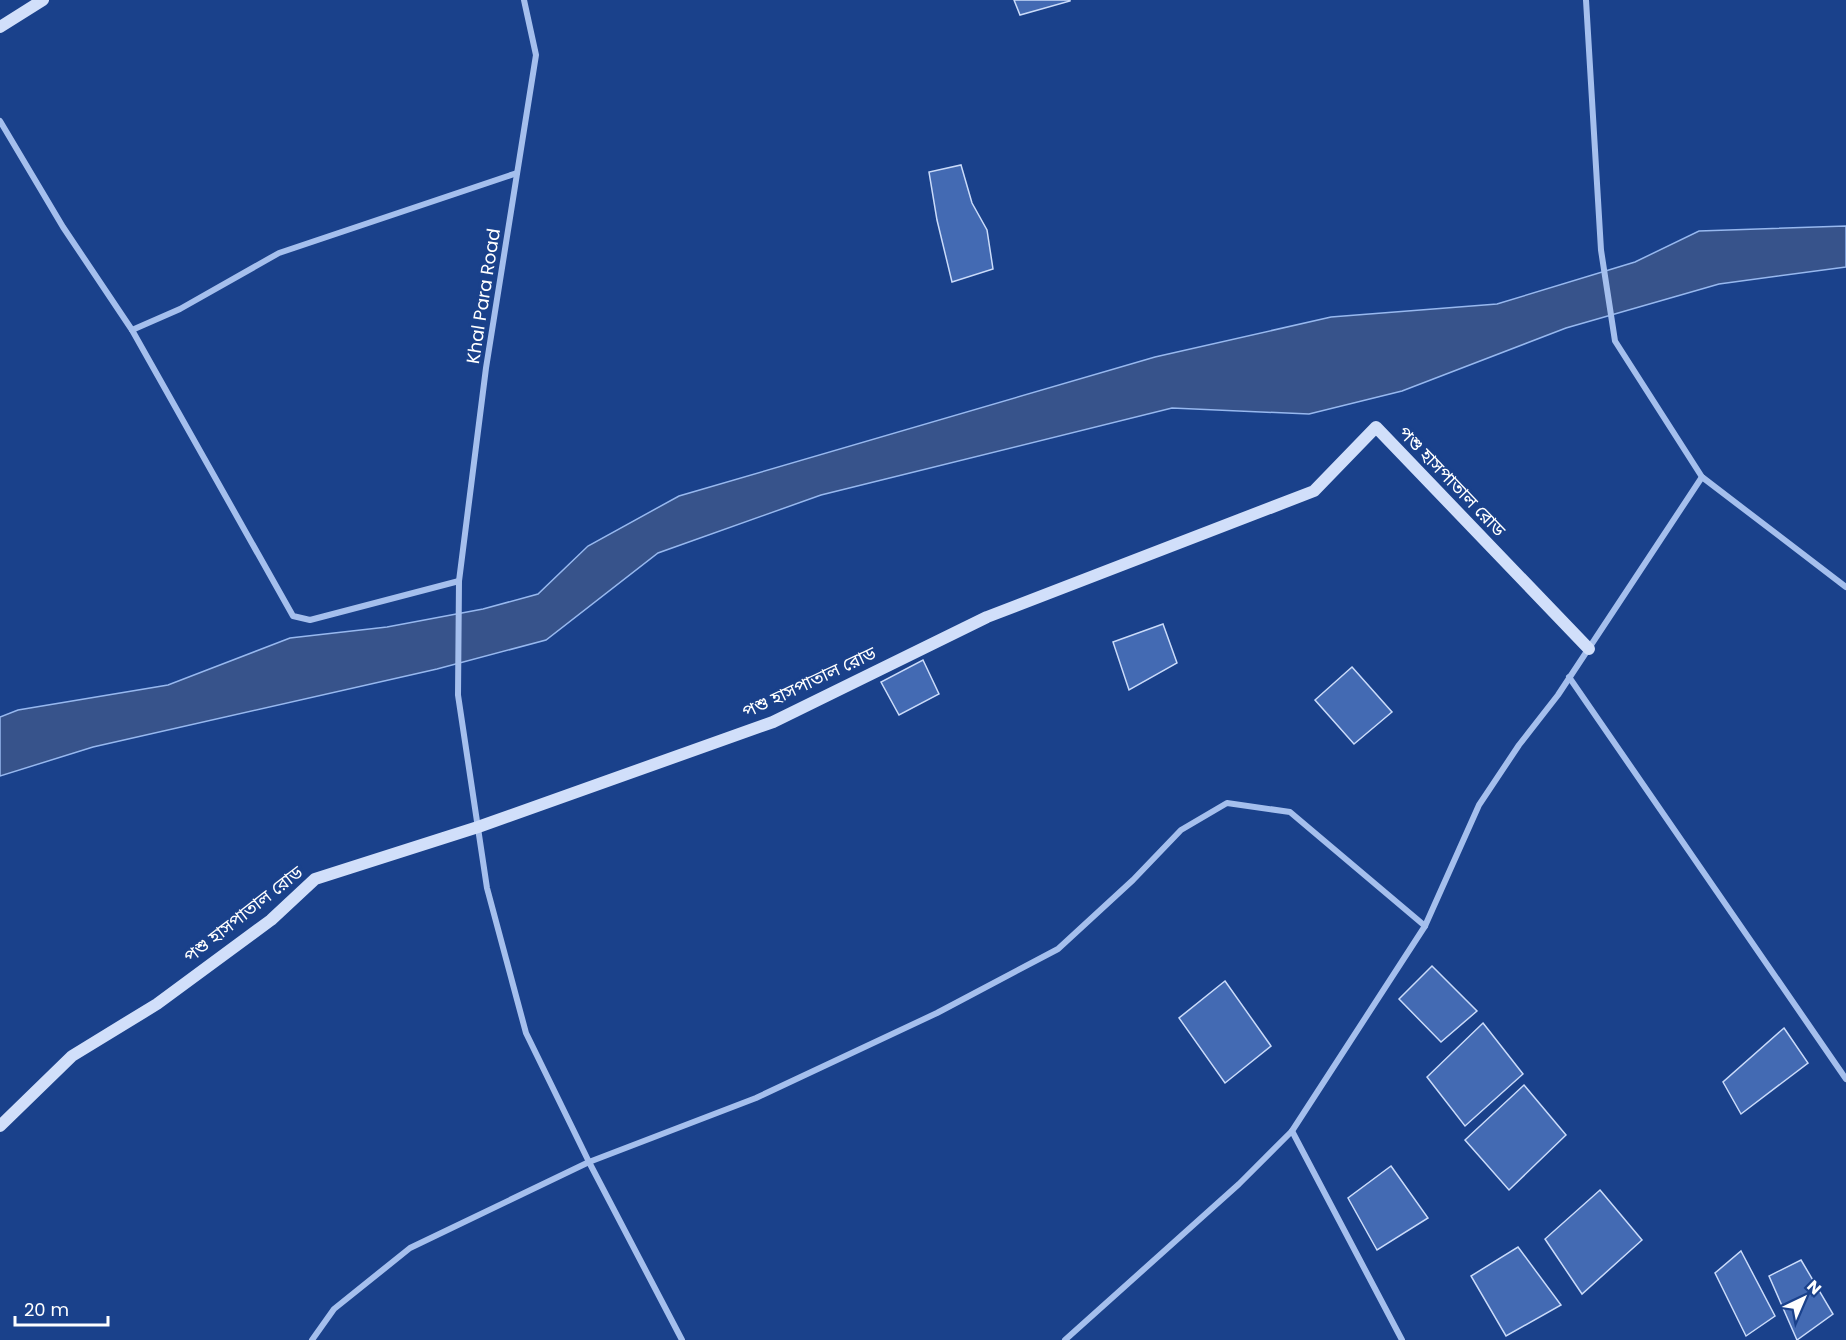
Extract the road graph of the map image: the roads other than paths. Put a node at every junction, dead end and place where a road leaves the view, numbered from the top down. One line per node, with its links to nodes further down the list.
1 (43, 0): 4 (street)
2 (524, 0): 6 (street, Khal Para Road)
3 (1586, 0): 8 (street)
4 (0, 27)
5 (0, 120): 7 (street)
6 (517, 173): 7 (street); 9 (street, Khal Para Road)
7 (132, 330): 9 (street)
8 (1702, 477): 10 (street); 11 (street)
9 (459, 581): 13 (street, Khal Para Road)
10 (1846, 588)
11 (1588, 649): 12 (street); 13 (street, পশু হাসপাতাল রোড)
12 (1569, 677): 14 (street); 15 (street)
13 (478, 827): 16 (street, পশু হাসপাতাল রোড); 18 (street, Khal Para Road)
14 (1425, 926): 17 (street); 18 (street)
15 (1846, 1079)
16 (0, 1126)
17 (1292, 1131): 21 (street); 22 (street)
18 (589, 1161): 19 (street); 20 (street, Khal Para Road)
19 (312, 1340)
20 (682, 1340)
21 (1065, 1340)
22 (1402, 1340)

